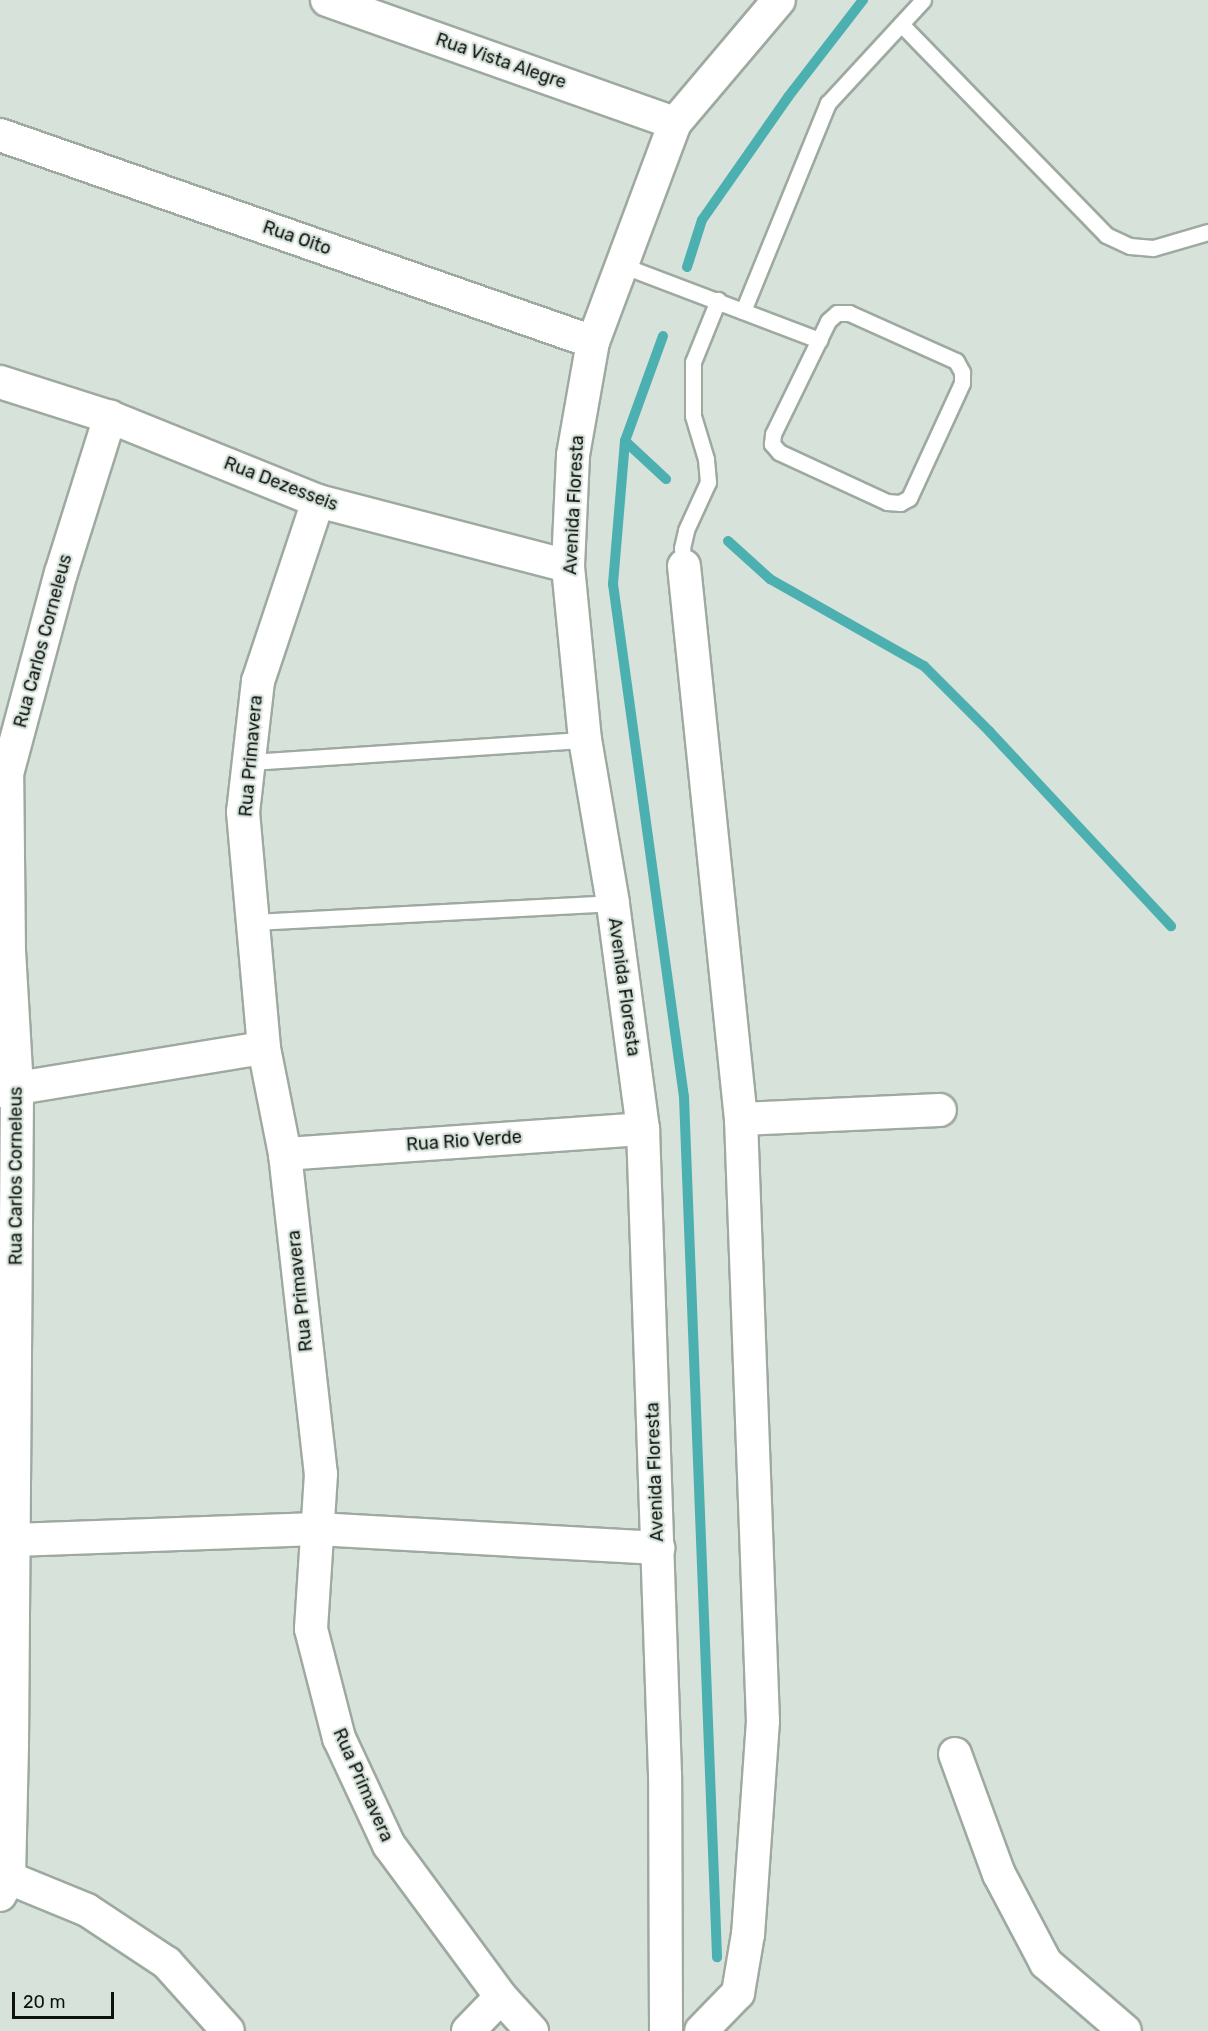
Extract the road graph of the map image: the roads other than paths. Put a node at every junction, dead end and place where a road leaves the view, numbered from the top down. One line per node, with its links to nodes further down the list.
1 (327, 0): 5 (street, Rua Vista Alegre)
2 (779, 0): 5 (street, Avenida Floresta)
3 (923, 0): 4 (lane)
4 (901, 24): 7 (lane); 10 (lane)
5 (675, 123): 8 (street, Avenida Floresta)
6 (0, 135): 12 (street, Rua Oito)
7 (1208, 232)
8 (624, 266): 9 (lane); 12 (street, Avenida Floresta)
9 (718, 300): 10 (lane); 17 (lane)
10 (743, 311): 11 (lane)
11 (819, 340): 11 (lane)
12 (593, 342): 16 (street, Avenida Floresta)
13 (0, 382): 14 (street, Rua Dezesseis)
14 (110, 417): 15 (street, Rua Dezesseis); 23 (street, Rua Carlos Corneleus)
15 (318, 501): 16 (street, Rua Dezesseis); 19 (street, Rua Primavera)
16 (568, 566): 18 (street, Avenida Floresta)
17 (684, 566): 25 (street)
18 (585, 740): 19 (lane); 20 (street, Avenida Floresta)
19 (250, 762): 21 (street, Rua Primavera)
20 (613, 903): 21 (lane); 26 (street, Avenida Floresta)
21 (252, 922): 22 (street, Rua Primavera)
22 (264, 1048): 23 (street); 27 (street, Rua Primavera)
23 (9, 1090): 29 (street, Rua Carlos Corneleus)
24 (939, 1110): 25 (street)
25 (741, 1119): 38 (street)
26 (643, 1129): 27 (street, Rua Rio Verde); 30 (street, Avenida Floresta)
27 (285, 1154): 28 (street, Rua Primavera)
28 (317, 1529): 29 (street); 30 (street); 33 (street, Rua Primavera)
29 (14, 1540): 32 (street, Rua Carlos Corneleus)
30 (658, 1548): 37 (street, Avenida Floresta)
31 (955, 1754): 39 (street)
32 (5, 1886): 34 (street)
33 (501, 1997): 35 (street); 36 (street, Rua Primavera)
34 (228, 2031)
35 (468, 2031)
36 (532, 2031)
37 (666, 2031)
38 (701, 2031)
39 (1125, 2031)

